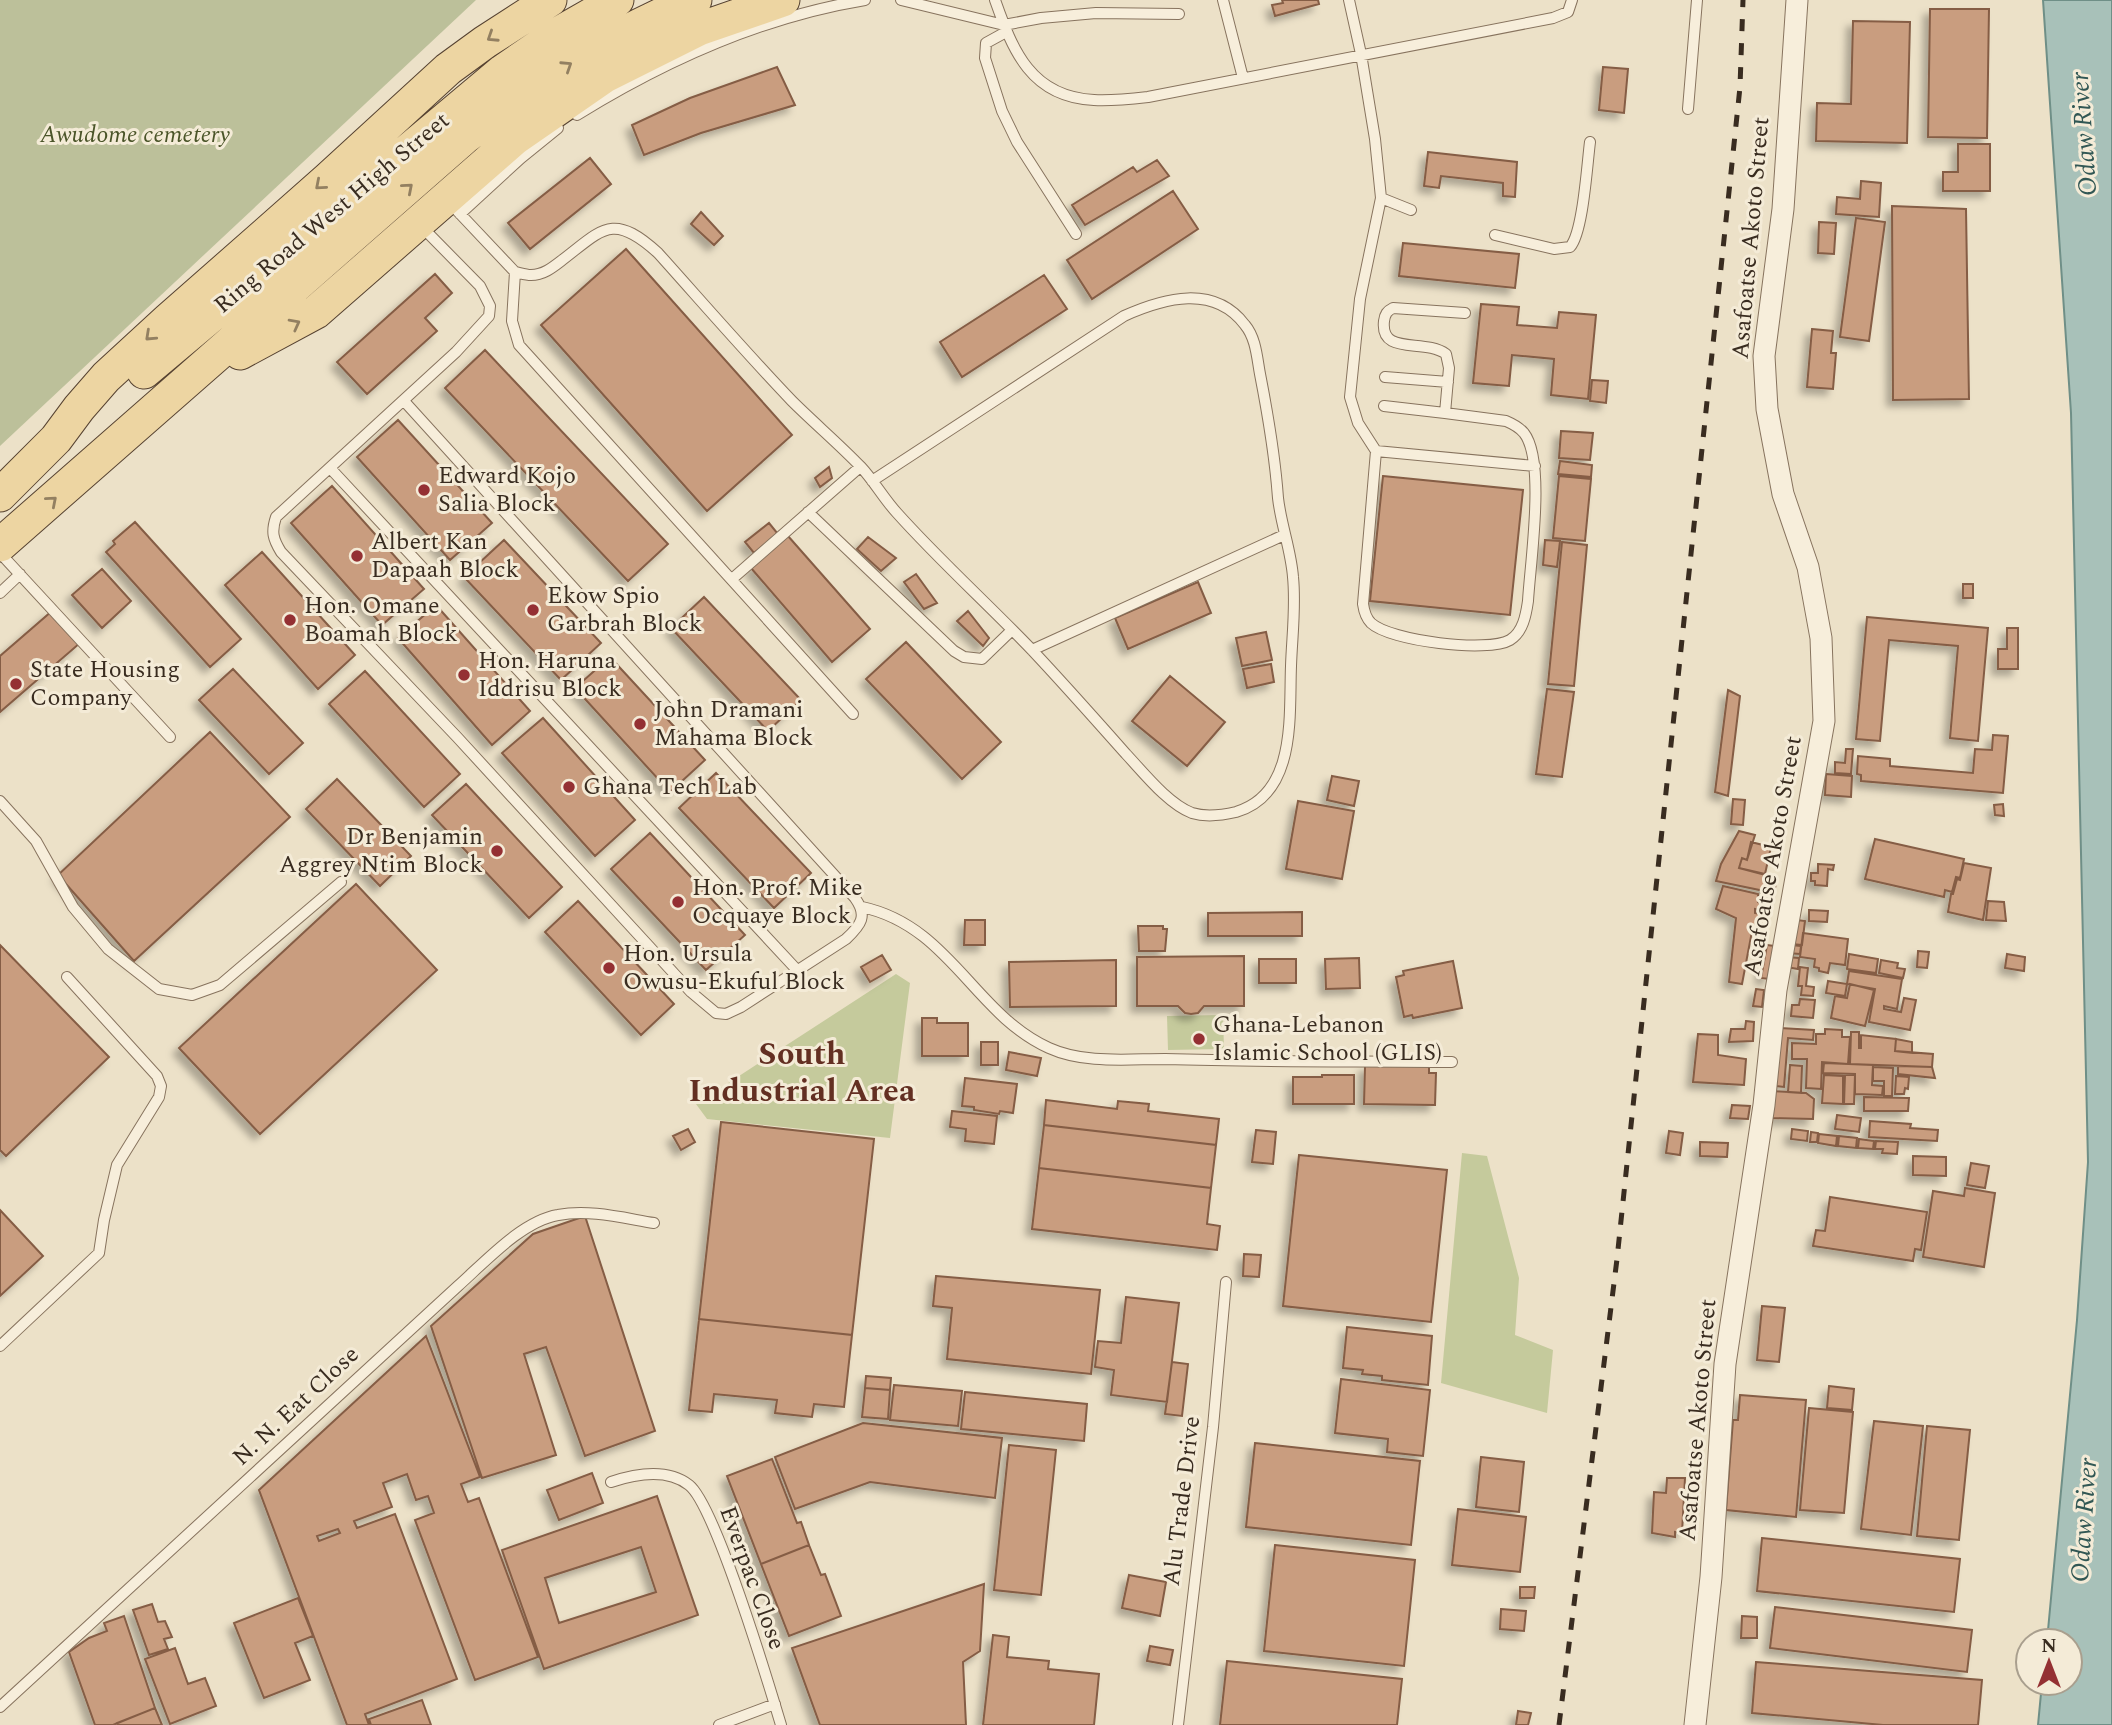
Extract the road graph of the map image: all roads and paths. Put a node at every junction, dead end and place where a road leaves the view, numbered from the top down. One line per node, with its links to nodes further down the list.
1 (550, 0): 33 (main road, Ring Road West High Street, one-way to 33)
2 (617, 0): 33 (main road, Ring Road West High Street)
3 (695, 0): 28 (main road, Ring Road West High Street, one-way to 3)
4 (783, 0): 20 (main road, Ring Road West High Street)
5 (865, 0): 20 (lane)
6 (901, 0): 14 (lane)
7 (995, 0): 14 (lane)
8 (1223, 0): 16 (lane)
9 (1349, 0): 15 (lane)
10 (1572, 0): 15 (lane)
11 (1697, 0): 17 (lane)
12 (1797, 0): 66 (street, Asafoatse Akoto Street)
13 (1179, 14): 14 (lane)
14 (1005, 29): 16 (lane); 23 (lane)
15 (1361, 54): 16 (lane); 19 (lane)
16 (1243, 78)
17 (1688, 109)
18 (1590, 142): 24 (lane)
19 (1381, 198): 21 (lane); 34 (lane)
20 (453, 206): 22 (main road, Ring Road West High Street); 25 (lane)
21 (1411, 210)
22 (419, 224): 28 (main road, Ring Road West High Street, one-way to 22); 30 (lane)
23 (1076, 234)
24 (1495, 235)
25 (515, 272): 36 (lane); 45 (lane)
26 (1465, 313): 29 (lane)
27 (1385, 377): 29 (lane)
28 (192, 379): 42 (main road, Ring Road West High Street, one-way to 28)
29 (1448, 382): 32 (lane)
30 (404, 401): 37 (lane); 53 (lane)
31 (1384, 406): 32 (lane)
32 (1445, 413): 35 (lane)
33 (56, 439): 39 (main road, Ring Road West High Street)
34 (1376, 451): 35 (lane); 35 (lane)
35 (1535, 466)
36 (860, 467): 38 (lane); 40 (lane)
37 (330, 468): 54 (lane); 54 (lane)
38 (872, 481): 41 (lane); 47 (lane)
39 (0, 495)
40 (808, 512): 45 (lane); 47 (lane)
41 (1284, 535): 48 (lane); 48 (lane)
42 (0, 545)
43 (0, 553): 44 (lane)
44 (20, 574): 46 (lane); 50 (lane)
45 (732, 579): 49 (lane)
46 (0, 593)
47 (1012, 630): 48 (lane)
48 (1032, 650)
49 (853, 714)
50 (170, 737)
51 (0, 802): 52 (lane)
52 (341, 882)
53 (862, 907): 54 (lane); 56 (lane)
54 (797, 970)
55 (67, 977): 59 (lane)
56 (1452, 1062)
57 (654, 1223): 62 (lane, N. N. Eat Close)
58 (1226, 1282): 65 (lane, Alu Trade Drive)
59 (0, 1346)
60 (611, 1482): 61 (lane, Everpac Close)
61 (775, 1704): 63 (lane); 64 (lane, Everpac Close)
62 (0, 1707)
63 (719, 1725)
64 (781, 1725)
65 (1178, 1725)
66 (1695, 1725)

